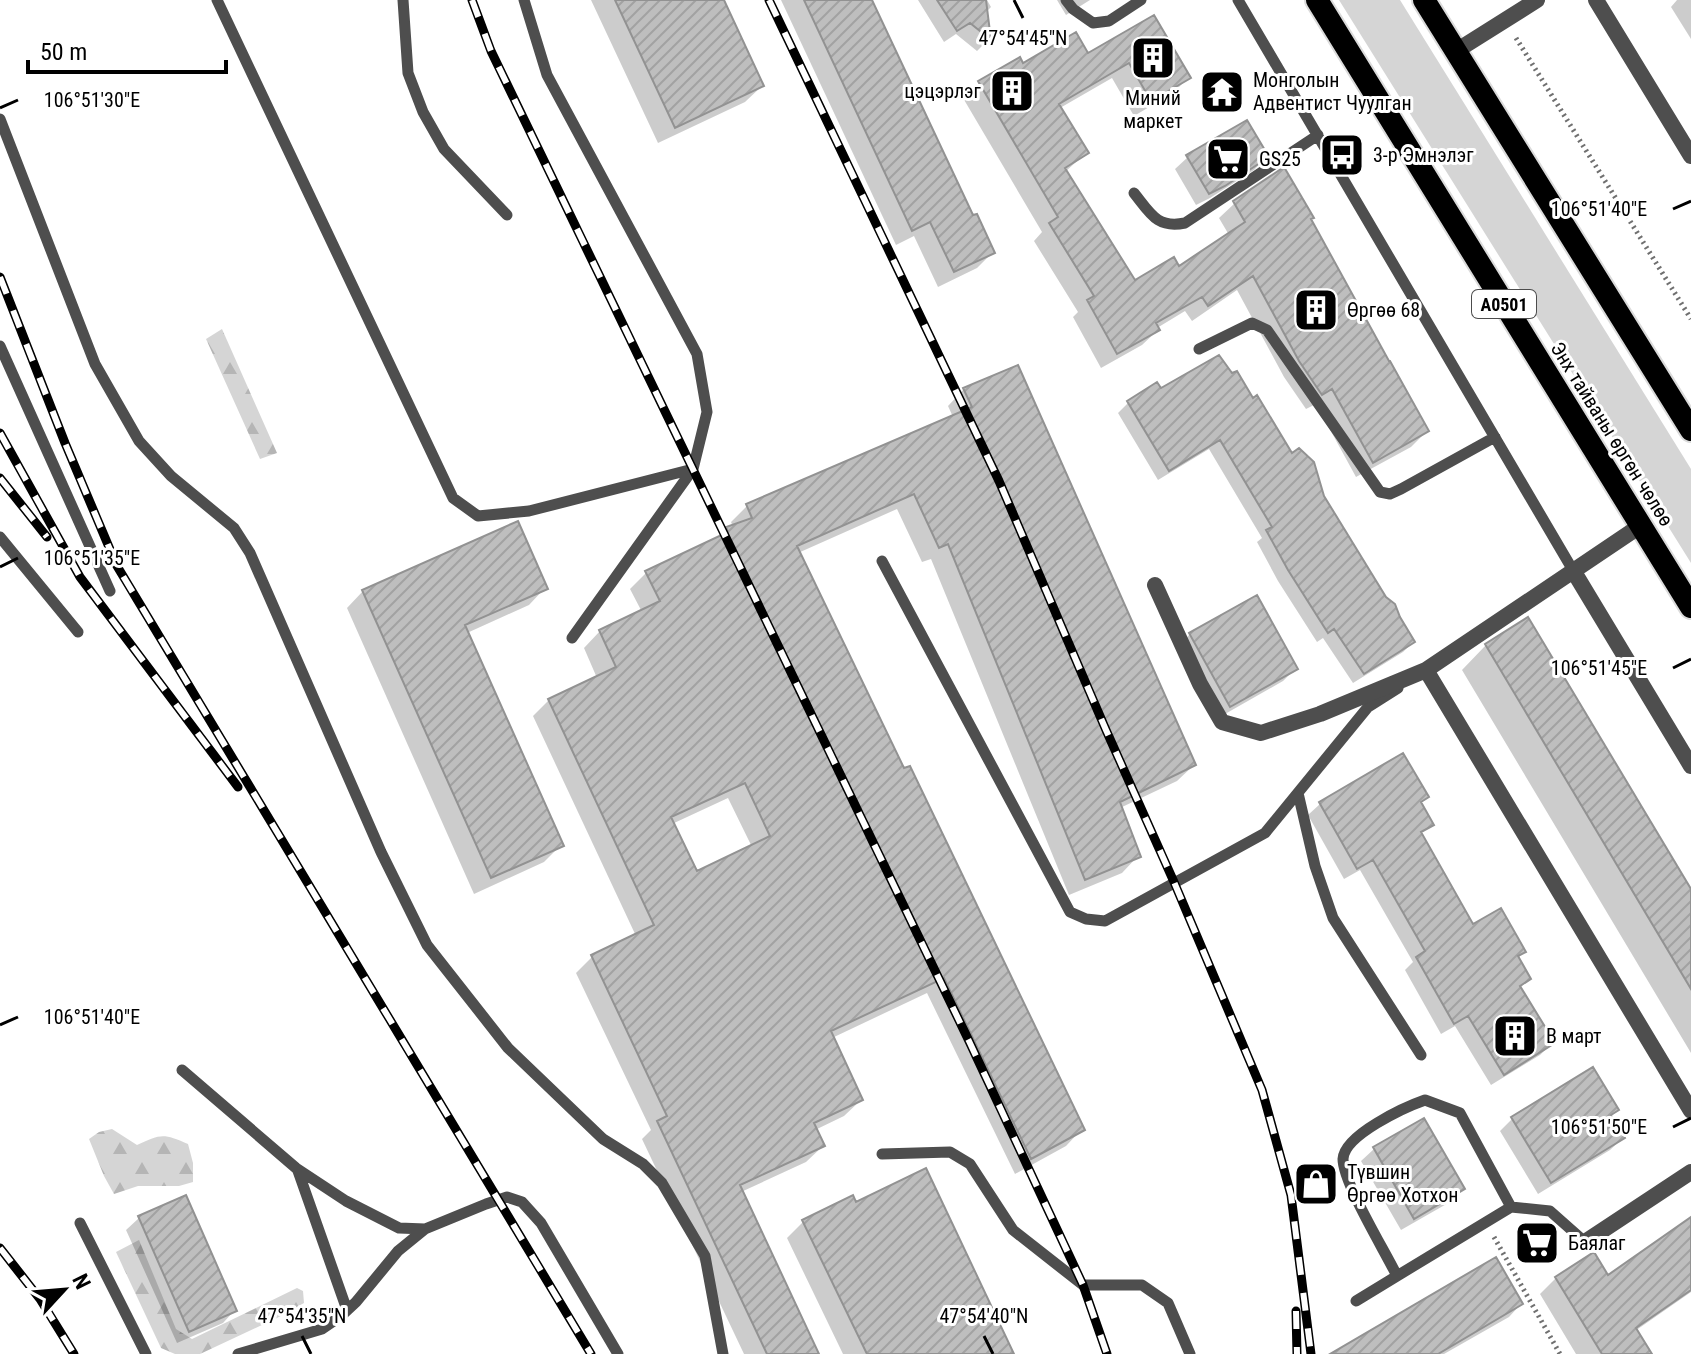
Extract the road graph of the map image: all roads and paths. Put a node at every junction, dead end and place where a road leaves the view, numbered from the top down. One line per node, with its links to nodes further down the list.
1 (217, 0): 23 (lane)
2 (403, 0): 17 (lane)
3 (524, 0): 23 (lane)
4 (1066, 0): 5 (lane)
5 (1141, 0)
6 (1238, 0): 14 (lane)
7 (1317, 0): 24 (highway, Энх тайваны өргөн чөлөө / A0501)
8 (1424, 0): 12 (highway)
9 (1537, 0): 11 (street)
10 (1596, 0): 15 (street)
11 (1505, 20): 12 (street); 18 (path)
12 (1456, 51): 21 (highway)
13 (0, 119): 53 (lane)
14 (1318, 135): 16 (lane); 22 (lane)
15 (1691, 156)
16 (1134, 193)
17 (507, 215)
18 (1691, 319)
19 (0, 346): 29 (lane)
20 (1199, 349): 22 (lane)
21 (1691, 430)
22 (1495, 437): 27 (lane)
23 (693, 469): 32 (lane)
24 (1640, 526): 27 (street); 30 (highway, Энх тайваны өргөн чөлөө / A0501)
25 (0, 537): 31 (lane)
26 (882, 561): 35 (lane)
27 (1574, 572): 33 (street); 34 (street)
28 (1155, 585): 33 (street)
29 (110, 591)
30 (1691, 607)
31 (78, 632)
32 (572, 638)
33 (1426, 670): 35 (lane); 38 (street)
34 (1691, 766)
35 (1298, 793): 36 (lane)
36 (1421, 1055)
37 (182, 1070): 40 (lane)
38 (1691, 1111)
39 (882, 1154): 54 (lane)
40 (298, 1170): 45 (lane); 49 (lane)
41 (1691, 1172): 46 (street)
42 (1511, 1207): 43 (lane); 46 (lane); 47 (lane)
43 (1486, 1222): 47 (lane); 55 (path)
44 (80, 1223): 50 (lane)
45 (425, 1229): 49 (lane); 52 (lane)
46 (1585, 1242)
47 (1397, 1276): 48 (lane)
48 (1356, 1301)
49 (347, 1310): 51 (lane)
50 (146, 1354)
51 (238, 1354)
52 (618, 1354)
53 (723, 1354)
54 (1190, 1354)
55 (1560, 1354)

